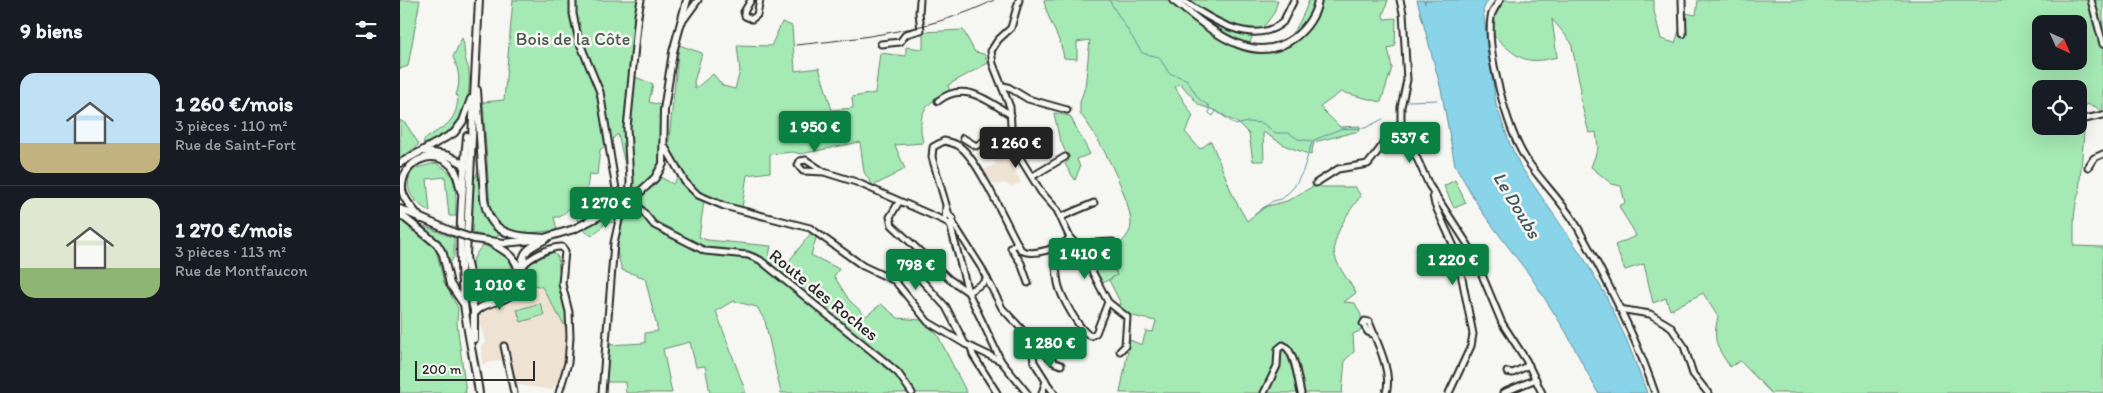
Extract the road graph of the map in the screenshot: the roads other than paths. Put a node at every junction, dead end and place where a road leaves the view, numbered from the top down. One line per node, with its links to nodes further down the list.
1 (479, 0): 22 (main road)
2 (573, 0): 52 (street)
3 (641, 0): 49 (street)
4 (687, 0): 18 (main road)
5 (698, 0): 18 (street)
6 (751, 0): 7 (street)
7 (760, 0)
8 (920, 0): 20 (street)
9 (1019, 0): 24 (street)
10 (1173, 0): 13 (main road)
11 (1182, 0): 12 (street)
12 (1294, 0)
13 (1318, 0)
14 (1400, 0): 31 (street)
15 (1500, 0): 79 (street)
16 (1682, 0): 19 (street)
17 (2091, 0): 21 (street)
18 (678, 27): 34 (main road)
19 (1683, 34)
20 (881, 44)
21 (2103, 44)
22 (476, 48): 23 (main road); 25 (main road)
23 (476, 68): 41 (main road); 59 (main road)
24 (1003, 86): 27 (street); 28 (street)
25 (471, 99): 35 (main road); 41 (main road)
26 (938, 101): 28 (street)
27 (1067, 110)
28 (1011, 115): 33 (street)
29 (2103, 115): 30 (street)
30 (2087, 118)
31 (1401, 122): 45 (street); 46 (street)
32 (963, 138): 33 (street)
33 (1012, 145): 44 (street)
34 (665, 147): 39 (main road); 40 (street)
35 (422, 151): 38 (main road); 41 (main road)
36 (2103, 154): 42 (street)
37 (1065, 156): 44 (street)
38 (400, 163)
39 (663, 164): 40 (street); 47 (main road)
40 (673, 164): 83 (street)
41 (467, 166): 48 (main road); 70 (main road)
42 (2088, 167)
43 (824, 172): 50 (street)
44 (1033, 176): 56 (street)
45 (1316, 183)
46 (1435, 193): 91 (street); 107 (street)
47 (638, 194)
48 (462, 195): 57 (main road); 74 (main road)
49 (628, 200): 52 (street); 99 (street, Route des Roches)
50 (899, 202): 58 (street); 73 (street)
51 (1094, 203): 56 (street)
52 (626, 206): 98 (street)
53 (400, 209): 57 (main road)
54 (611, 210): 59 (main road)
55 (400, 214): 77 (main road)
56 (1061, 217): 60 (street)
57 (421, 219): 61 (main road, bridge)
58 (949, 220): 63 (street); 71 (street); 73 (street)
59 (547, 238): 61 (main road); 64 (main road)
60 (1070, 238): 65 (street); 66 (street)
61 (490, 242): 70 (main road)
62 (1113, 242): 66 (street)
63 (1017, 243): 65 (street); 72 (street)
64 (533, 246): 67 (street); 69 (main road)
65 (1053, 247): 76 (street)
66 (1080, 248): 76 (street)
67 (537, 255): 69 (street); 97 (street)
68 (902, 259): 83 (street)
69 (522, 267): 78 (main road)
70 (468, 271): 75 (main road)
71 (986, 278): 73 (street); 82 (street)
72 (1028, 283)
73 (968, 292): 86 (street)
74 (463, 294): 75 (main road); 77 (main road)
75 (473, 302): 78 (main road); 80 (main road)
76 (1108, 302): 87 (street)
77 (464, 304): 95 (main road)
78 (484, 305): 80 (main road)
79 (1620, 309): 110 (street); 111 (street)
80 (474, 314): 95 (main road)
81 (1375, 335): 106 (street)
82 (1031, 340): 90 (street); 94 (street)
83 (965, 344): 85 (street)
84 (504, 346): 96 (street)
85 (971, 347): 88 (street); 100 (street)
86 (994, 348): 88 (street); 89 (street)
87 (1120, 352)
88 (986, 356): 89 (street)
89 (1001, 361): 101 (street)
90 (1060, 365)
91 (1529, 365): 92 (street); 93 (street)
92 (1508, 372)
93 (1536, 379): 108 (street); 109 (street)
94 (1046, 381): 102 (street); 103 (street)
95 (478, 390)
96 (514, 393)
97 (559, 393)
98 (602, 393)
99 (912, 393)
100 (997, 393)
101 (1027, 393)
102 (1042, 393)
103 (1054, 393)
104 (1264, 393): 105 (street)
105 (1301, 393)
106 (1386, 393)
107 (1449, 393)
108 (1503, 393)
109 (1542, 393)
110 (1655, 393)
111 (1708, 393)

